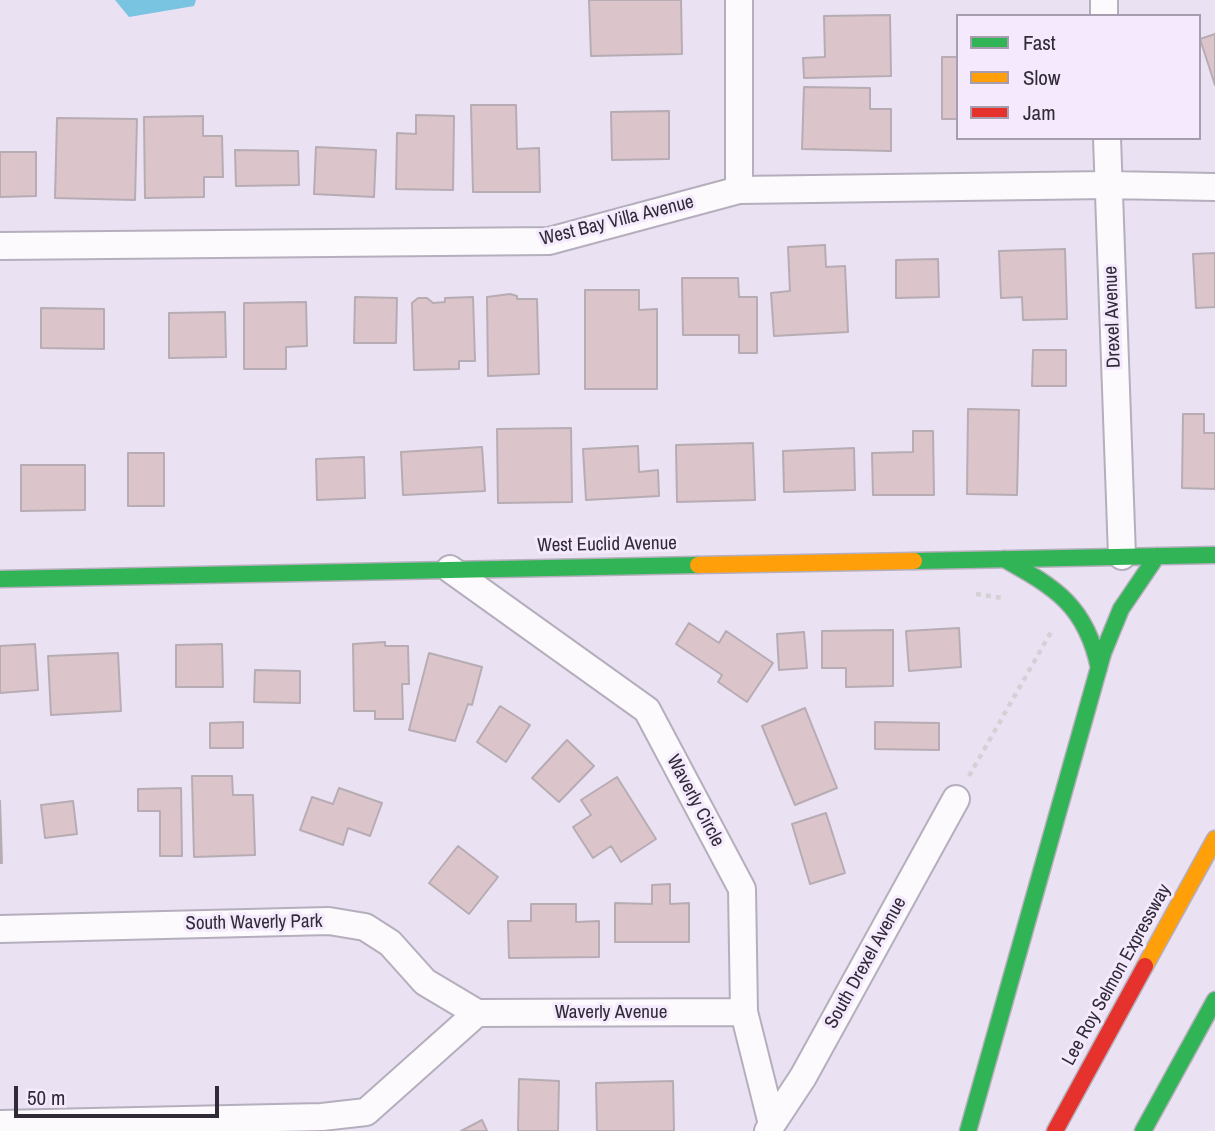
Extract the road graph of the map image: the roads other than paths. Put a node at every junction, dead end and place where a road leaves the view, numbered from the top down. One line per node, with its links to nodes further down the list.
1 (738, 0): 5 (street)
2 (1107, 140): 3 (street, Drexel Avenue)
3 (1108, 185): 4 (street); 5 (street, West Bay Villa Avenue); 8 (street, Drexel Avenue)
4 (1215, 187)
5 (739, 190): 6 (street, West Bay Villa Avenue)
6 (0, 246)
7 (1215, 555): 9 (main road, West Euclid Avenue)
8 (1122, 556): 9 (main road, West Euclid Avenue); 10 (main road, West Euclid Avenue)
9 (1157, 556): 13 (main road)
10 (1004, 559): 11 (main road, West Euclid Avenue); 13 (main road)
11 (450, 569): 12 (main road, West Euclid Avenue); 18 (street, Waverly Circle)
12 (0, 579)
13 (1099, 668): 22 (main road)
14 (956, 799): 21 (street, South Drexel Avenue)
15 (1215, 839): 23 (main road, Lee Roy Selmon Expressway)
16 (0, 929): 19 (street, South Waverly Park)
17 (1215, 1000): 24 (main road)
18 (744, 1012): 19 (street, Waverly Avenue); 21 (street, Waverly Circle)
19 (477, 1013): 20 (street)
20 (0, 1124)
21 (770, 1128)
22 (968, 1131)
23 (1055, 1131)
24 (1143, 1131)

